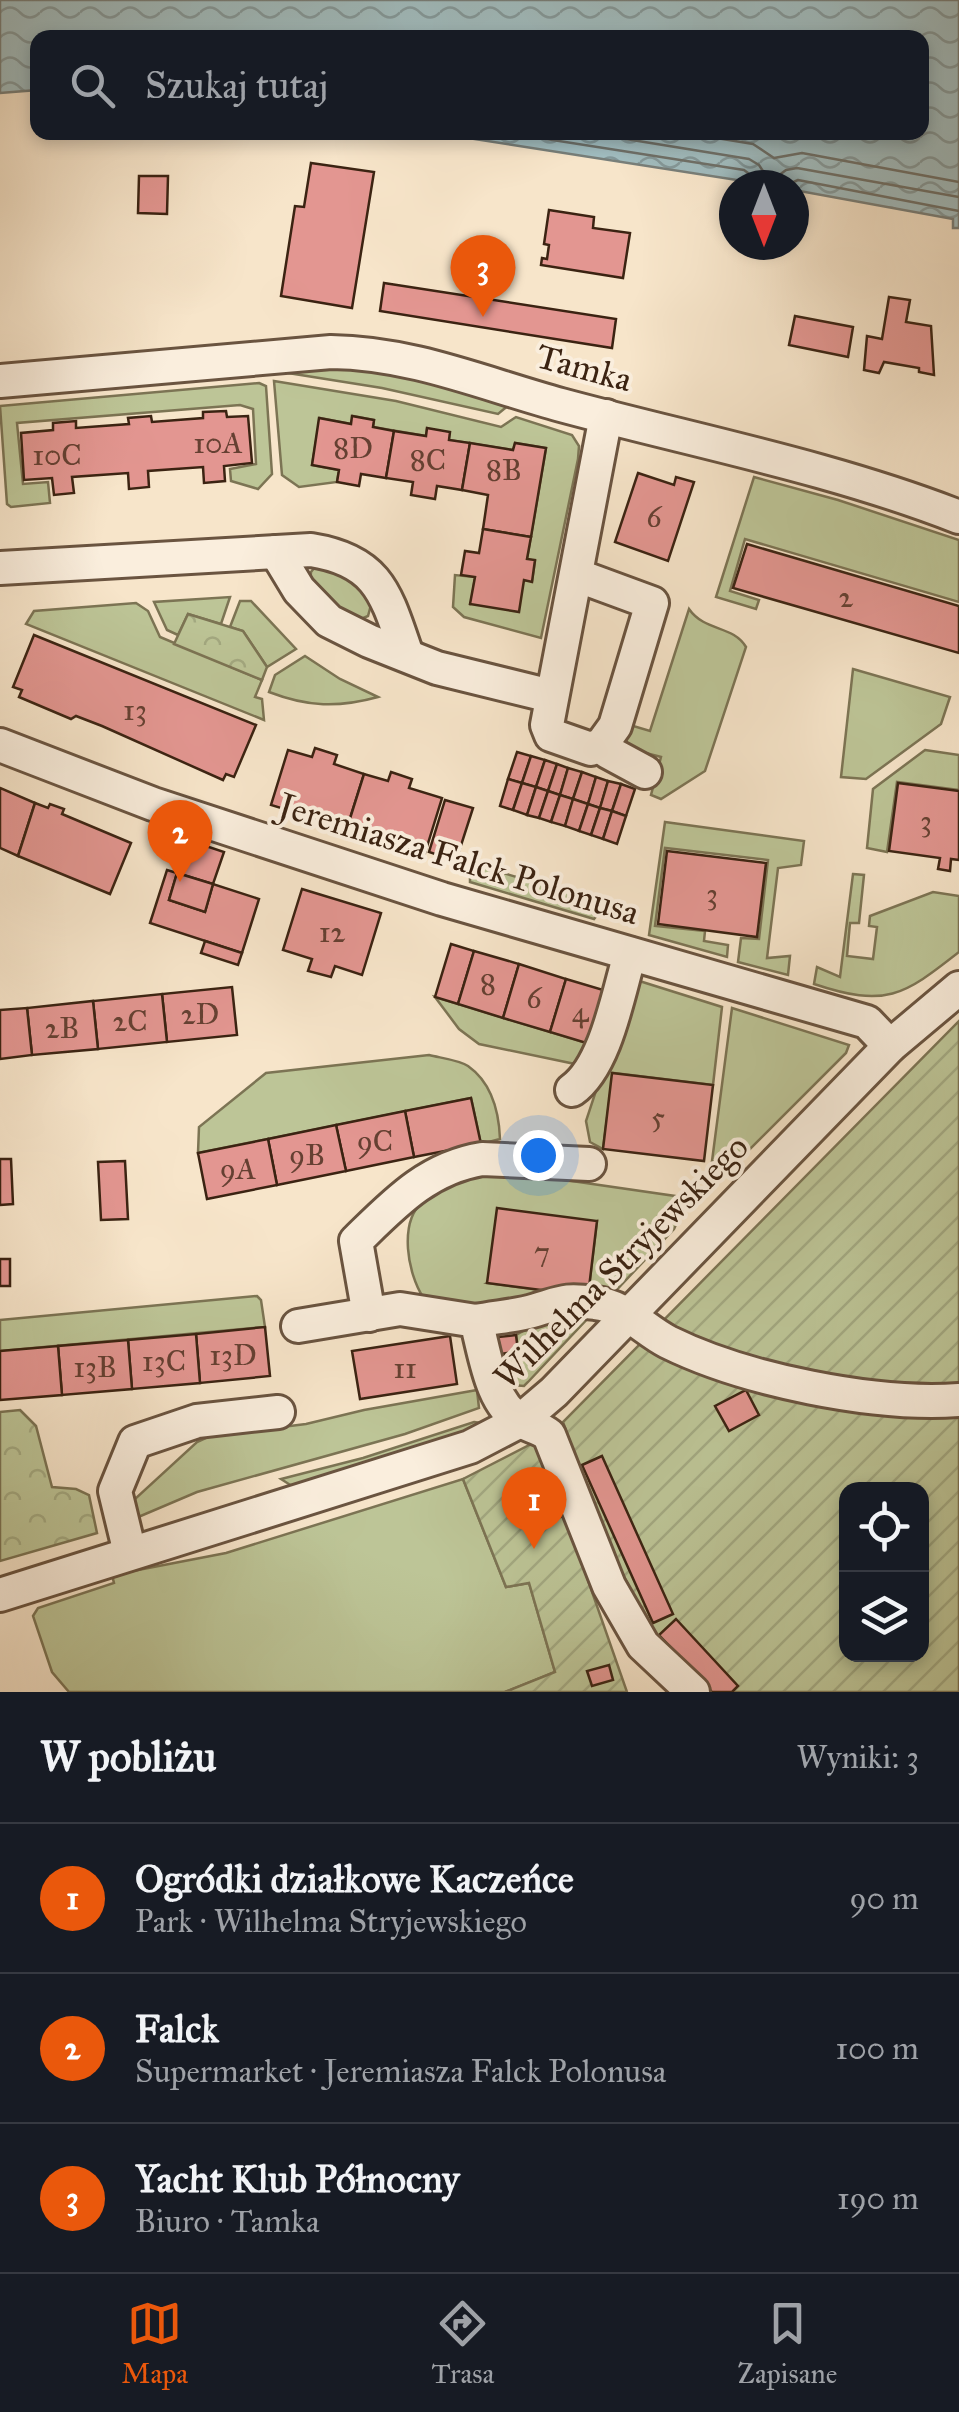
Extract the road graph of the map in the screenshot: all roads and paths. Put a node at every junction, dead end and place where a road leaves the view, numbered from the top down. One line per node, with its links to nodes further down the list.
1 (0, 380): 2 (street, Tamka)
2 (606, 416): 3 (street, Tamka); 6 (street)
3 (959, 517)
4 (276, 552): 5 (street); 7 (street); 7 (street)
5 (0, 568)
6 (576, 576): 8 (street); 9 (street)
7 (407, 655): 8 (street)
8 (552, 696): 9 (street)
9 (602, 744): 11 (street)
10 (0, 745): 12 (street, Jeremiasza Falck Polonusa)
11 (645, 772)
12 (630, 954): 14 (street, Jeremiasza Falck Polonusa); 15 (street)
13 (959, 988): 14 (street, Wilhelma Stryjewskiego)
14 (890, 1046): 17 (street, Wilhelma Stryjewskiego)
15 (572, 1090)
16 (589, 1164): 18 (street)
17 (628, 1314): 19 (street); 21 (street); 23 (street, Wilhelma Stryjewskiego)
18 (370, 1315): 19 (street); 20 (street)
19 (476, 1321): 23 (street)
20 (298, 1326)
21 (959, 1400)
22 (278, 1412): 24 (street)
23 (520, 1421): 24 (street, Wilhelma Stryjewskiego); 26 (street)
24 (130, 1553): 25 (street, Wilhelma Stryjewskiego)
25 (0, 1595)
26 (693, 1692)

